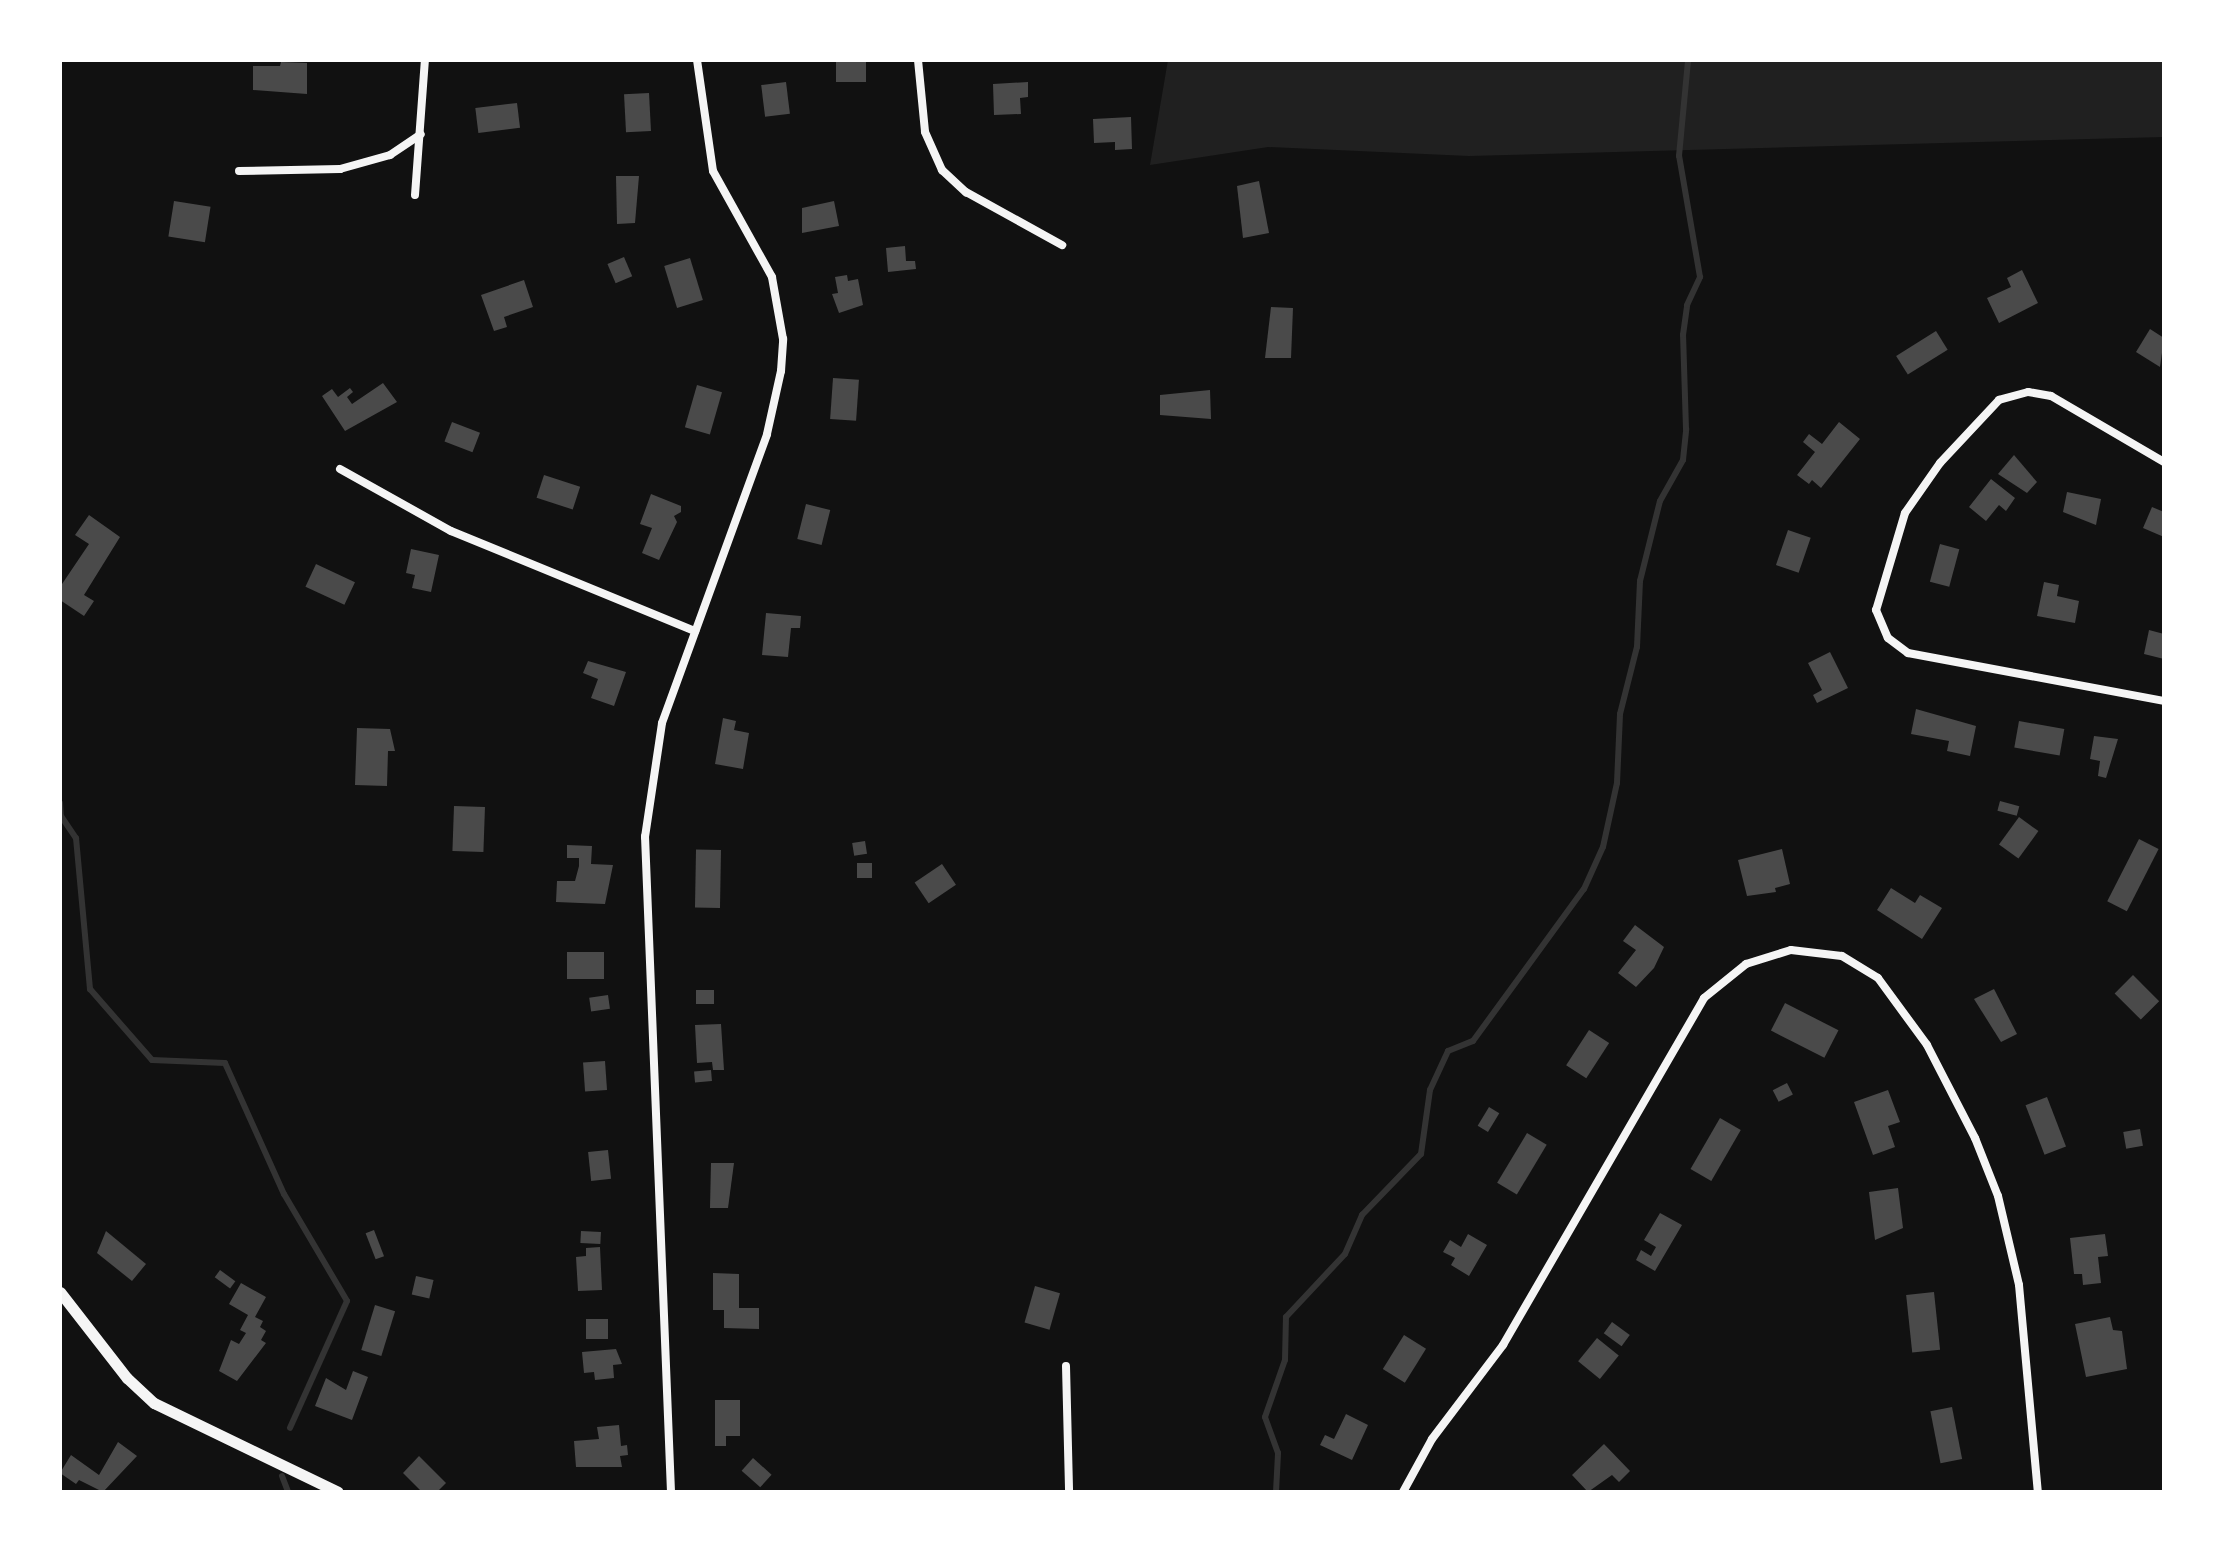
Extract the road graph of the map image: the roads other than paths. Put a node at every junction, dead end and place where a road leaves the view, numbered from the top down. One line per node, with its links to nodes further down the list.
1 (425, 60): 4 (street)
2 (697, 60): 10 (street)
3 (918, 60): 7 (street)
4 (421, 134): 5 (street); 6 (street)
5 (239, 171)
6 (415, 195)
7 (1062, 245)
8 (2164, 462): 11 (street)
9 (340, 469): 10 (street)
10 (695, 631): 15 (street)
11 (2164, 701)
12 (60, 1292): 14 (street)
13 (1066, 1366): 16 (street)
14 (338, 1492)
15 (671, 1492)
16 (1069, 1492)
17 (1403, 1492): 18 (street)
18 (2038, 1492)

